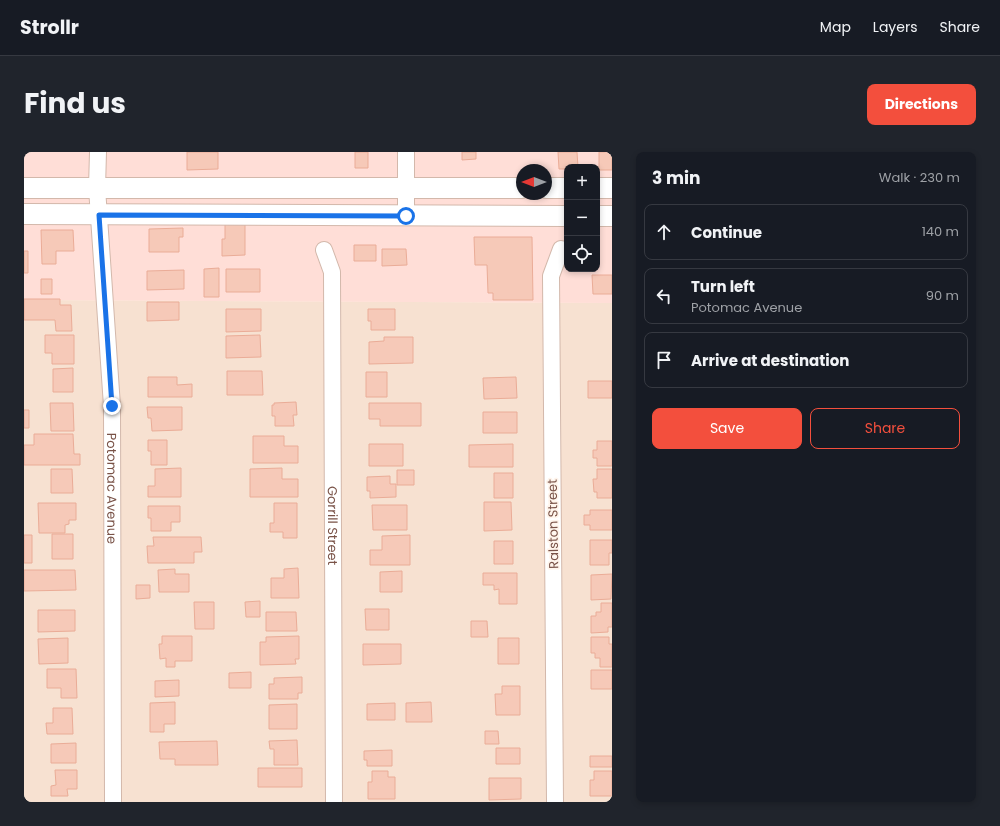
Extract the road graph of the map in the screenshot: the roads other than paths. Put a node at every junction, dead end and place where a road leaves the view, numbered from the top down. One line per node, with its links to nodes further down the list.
1 (98, 152): 4 (street, Potomac Avenue)
2 (406, 152): 5 (street)
3 (24, 188): 4 (street)
4 (97, 188): 5 (street); 12 (street, Potomac Avenue)
5 (405, 188): 6 (street); 13 (street)
6 (516, 188)
7 (552, 188): 8 (street)
8 (564, 188)
9 (600, 188): 10 (street)
10 (612, 188)
11 (24, 214): 12 (street)
12 (99, 215): 13 (street); 19 (street, Potomac Avenue)
13 (406, 216): 14 (street)
14 (564, 216)
15 (600, 216): 16 (street)
16 (612, 216)
17 (561, 249): 21 (street, Ralston Street)
18 (324, 250): 20 (street, Gorrill Street)
19 (114, 802)
20 (334, 802)
21 (555, 802)

